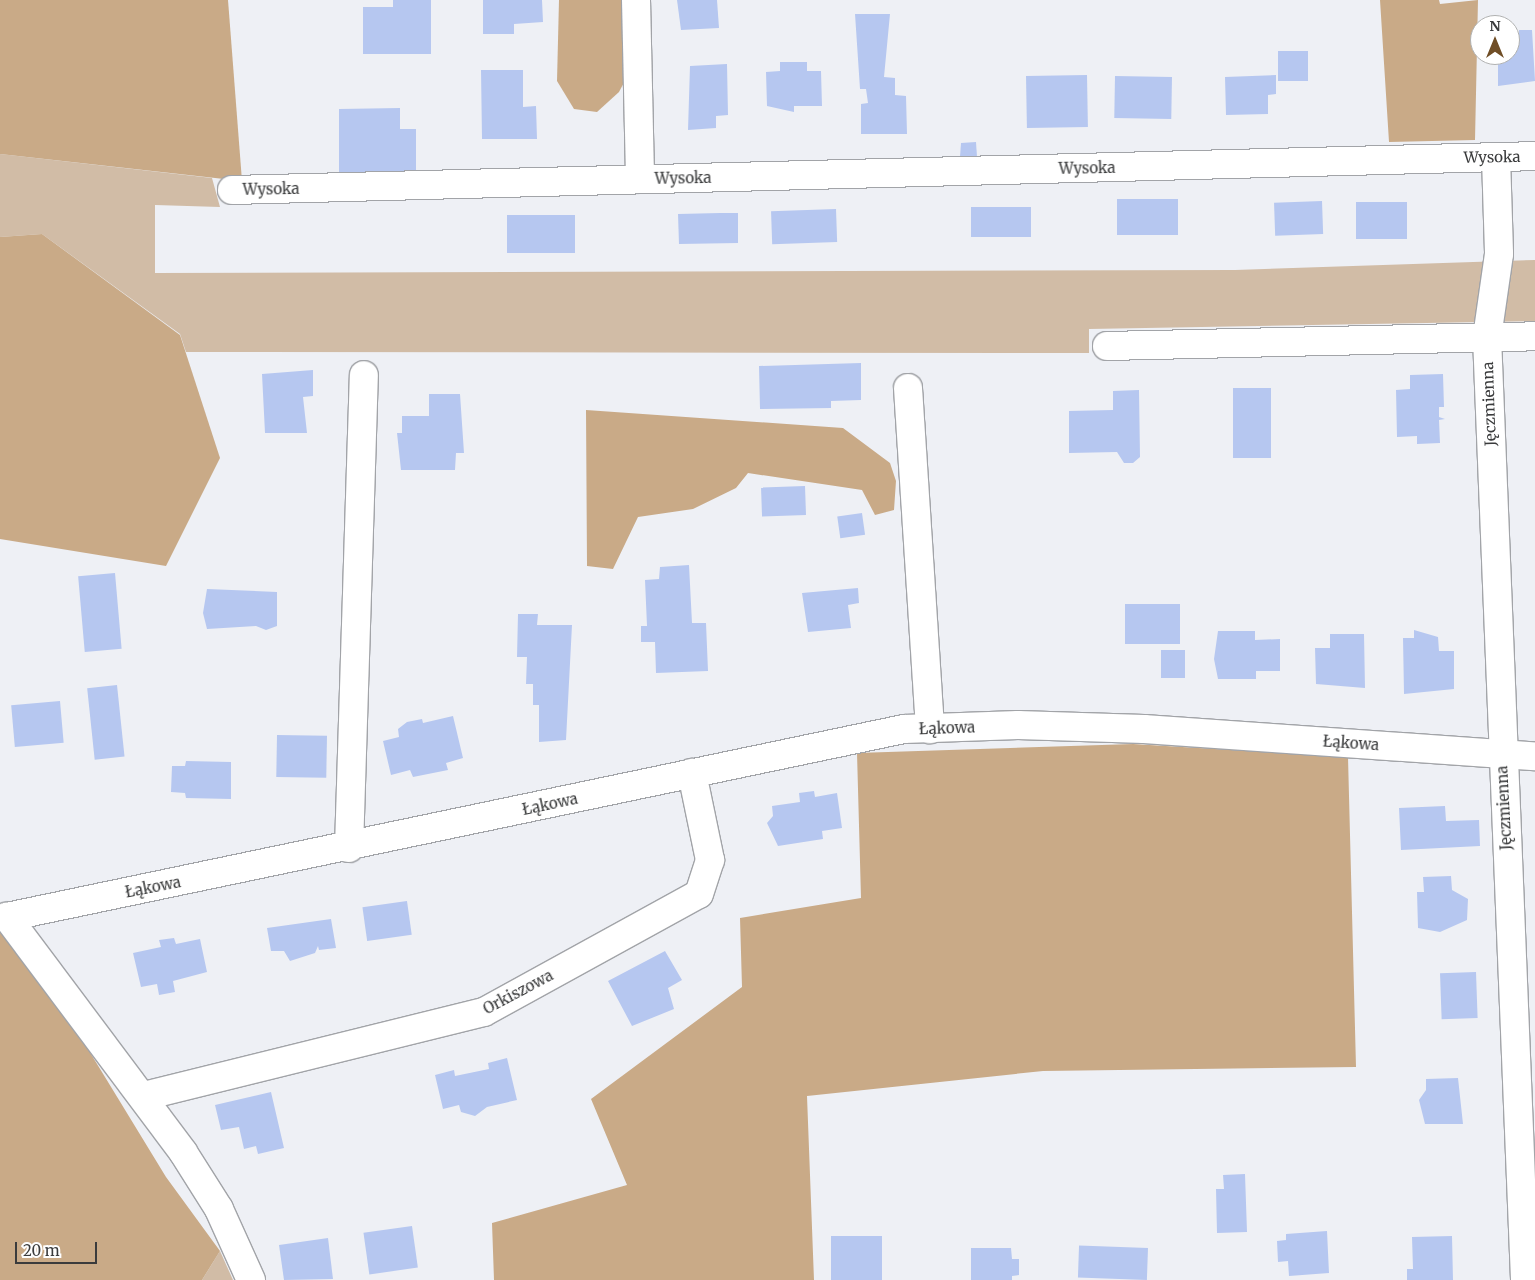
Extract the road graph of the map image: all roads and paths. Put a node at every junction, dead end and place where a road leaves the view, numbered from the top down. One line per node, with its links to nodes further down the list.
1 (636, 0): 4 (street, Wysoka)
2 (1535, 156): 3 (street, Wysoka)
3 (1496, 157): 4 (street, Wysoka); 7 (street, Jęczmienna)
4 (640, 179): 5 (street, Wysoka)
5 (232, 190)
6 (1535, 336): 7 (street)
7 (1487, 337): 8 (street); 12 (street, Jęczmienna)
8 (1107, 346)
9 (364, 375): 15 (street)
10 (908, 388): 11 (street)
11 (930, 728): 12 (street, Łąkowa); 14 (street, Łąkowa)
12 (1501, 754): 13 (street, Łąkowa); 18 (street, Jęczmienna)
13 (1535, 756)
14 (692, 773): 15 (street, Łąkowa); 16 (street, Orkiszowa)
15 (350, 848): 16 (street, Łąkowa)
16 (144, 1096): 17 (street, Łąkowa)
17 (251, 1280)
18 (1526, 1280)

